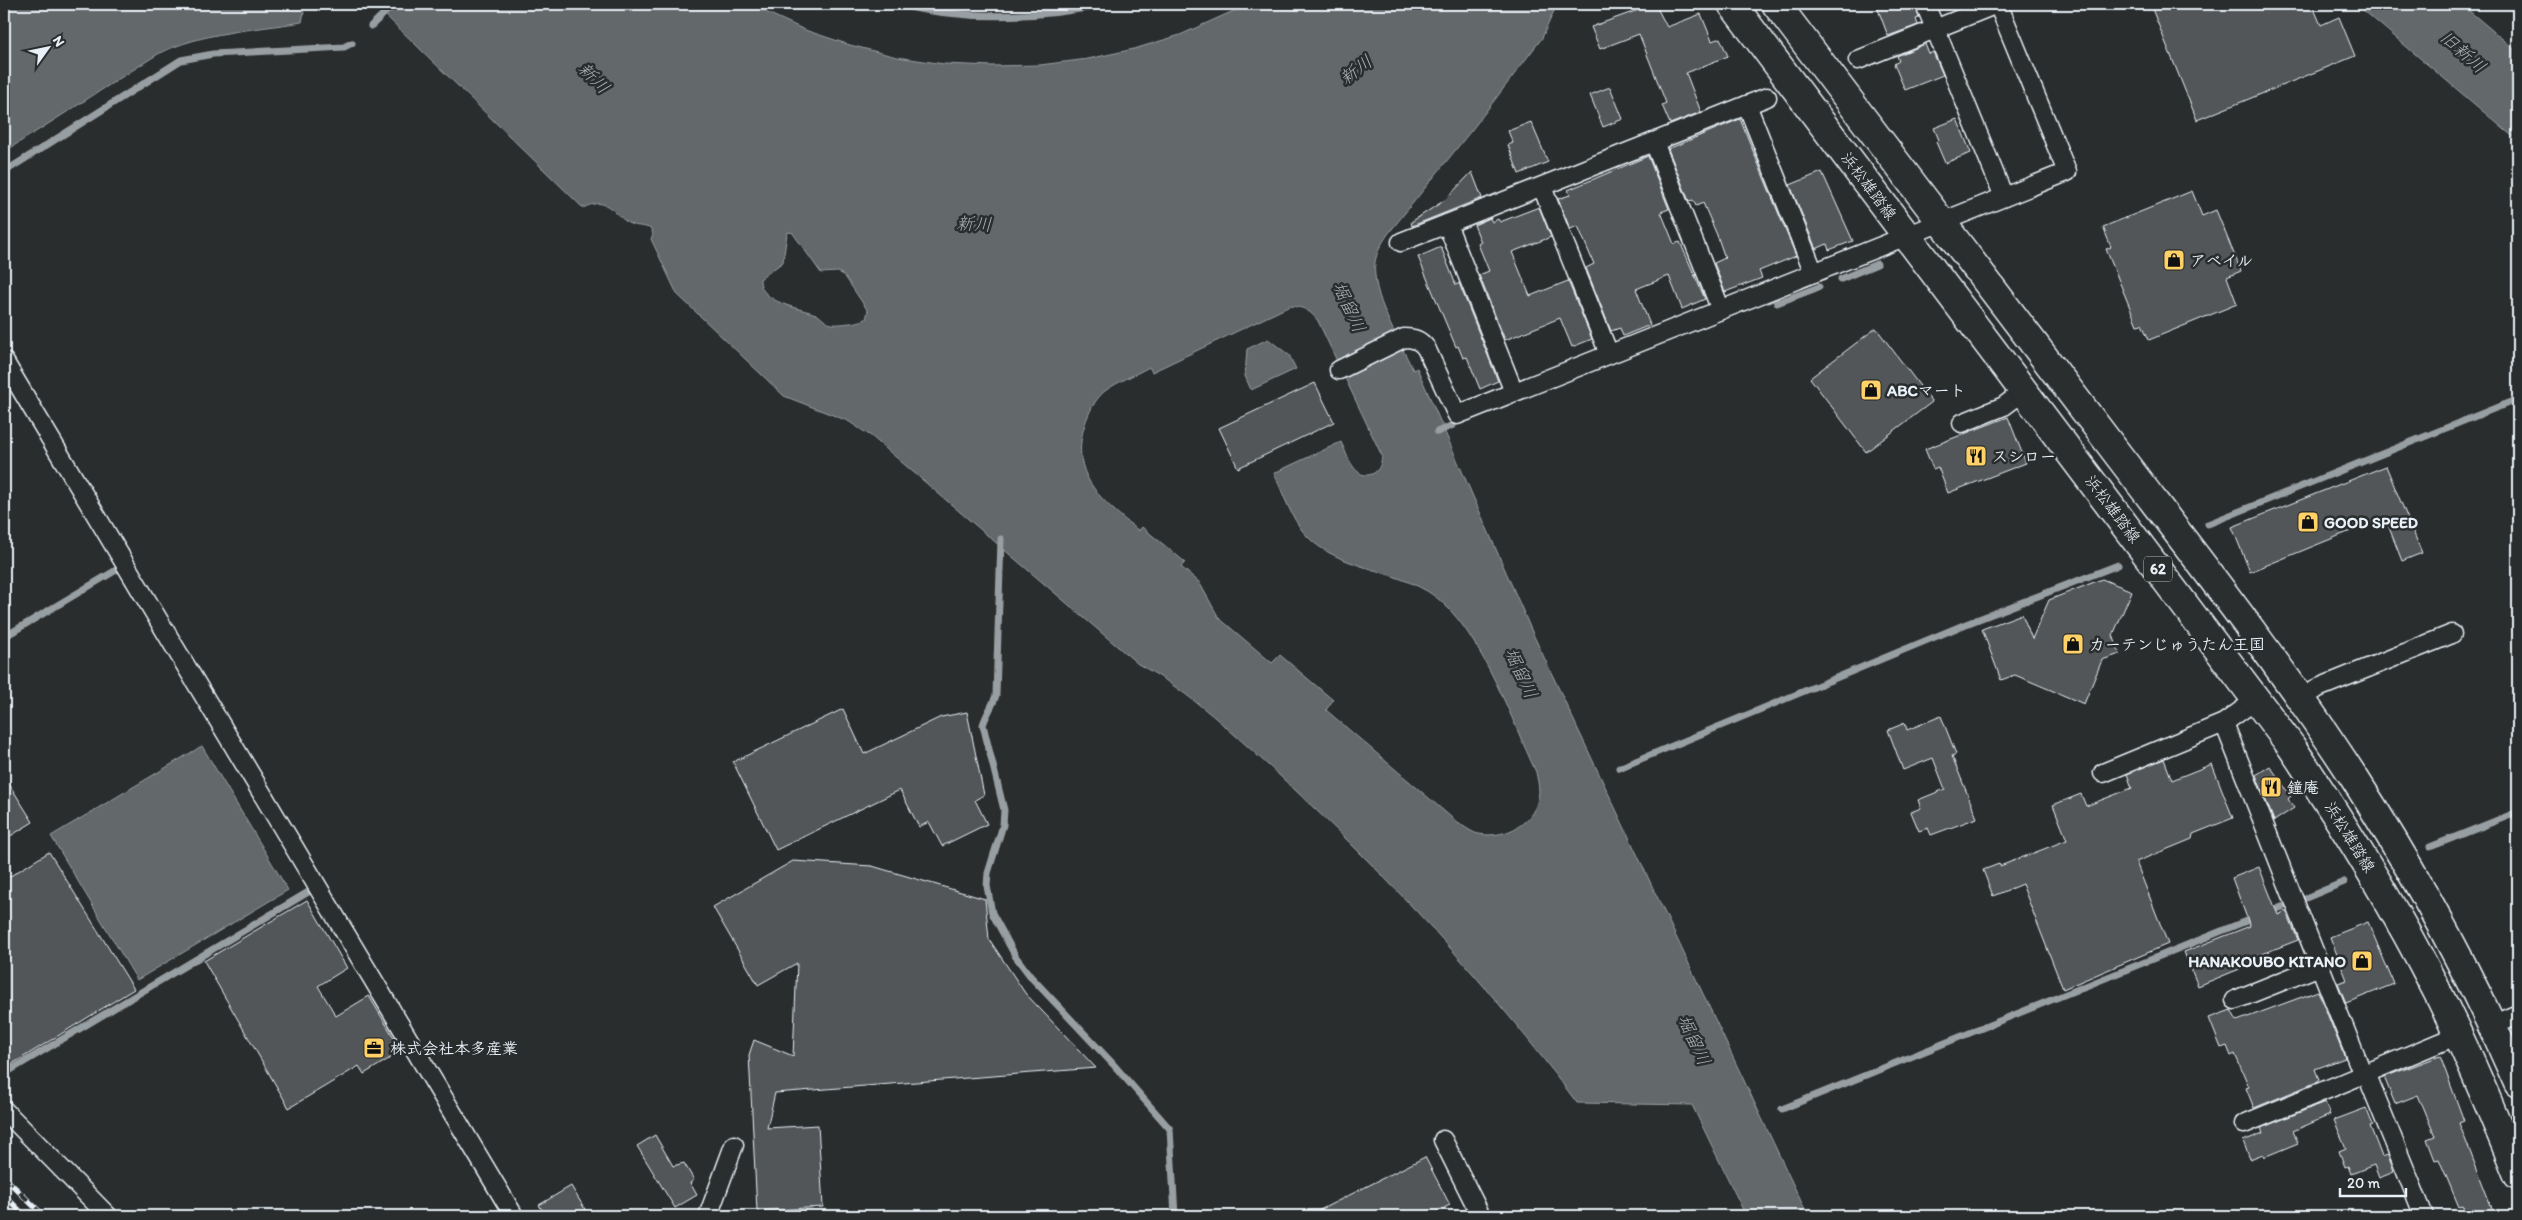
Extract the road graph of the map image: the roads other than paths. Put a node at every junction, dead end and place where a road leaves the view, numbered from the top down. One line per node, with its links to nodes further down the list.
1 (1732, 4): 14 (main road, 浜松雄踏線 / 62)
2 (1776, 4): 12 (main road, 62)
3 (1925, 4): 5 (street)
4 (1998, 4): 5 (street); 11 (street)
5 (1935, 28): 6 (street); 11 (street)
6 (1858, 60)
7 (1766, 97): 8 (street)
8 (1747, 105): 9 (street); 16 (street)
9 (1654, 142): 10 (street); 17 (street)
10 (1542, 187): 13 (street); 18 (street)
11 (2004, 197): 12 (street)
12 (1942, 222): 14 (street); 26 (main road, 62)
13 (1447, 224): 15 (street); 22 (street)
14 (1907, 236): 16 (street); 21 (main road, 浜松雄踏線 / 62)
15 (1401, 242)
16 (1814, 273): 17 (street)
17 (1721, 310): 18 (street)
18 (1609, 354): 22 (street)
19 (4, 362): 42 (street)
20 (1339, 370): 22 (street)
21 (2024, 391): 23 (street); 25 (main road, 浜松雄踏線 / 62)
22 (1514, 392)
23 (1962, 423)
24 (2452, 634): 26 (street)
25 (2257, 699): 27 (street); 33 (main road, 浜松雄踏線 / 62)
26 (2301, 700): 32 (main road, 62)
27 (2224, 723): 28 (street); 29 (street)
28 (2103, 773)
29 (2320, 966): 30 (street); 34 (street)
30 (2235, 1000)
31 (2518, 1014): 32 (street)
32 (2492, 1025): 35 (main road, 62)
33 (2458, 1035): 34 (street); 40 (main road, 浜松雄踏線 / 62)
34 (2365, 1074): 37 (street); 45 (street)
35 (2518, 1084)
36 (4, 1110): 41 (street)
37 (2244, 1124)
38 (1443, 1140): 44 (street)
39 (734, 1145): 43 (street)
40 (2518, 1175)
41 (108, 1216)
42 (514, 1216)
43 (708, 1216)
44 (1481, 1216)
45 (2424, 1216)

